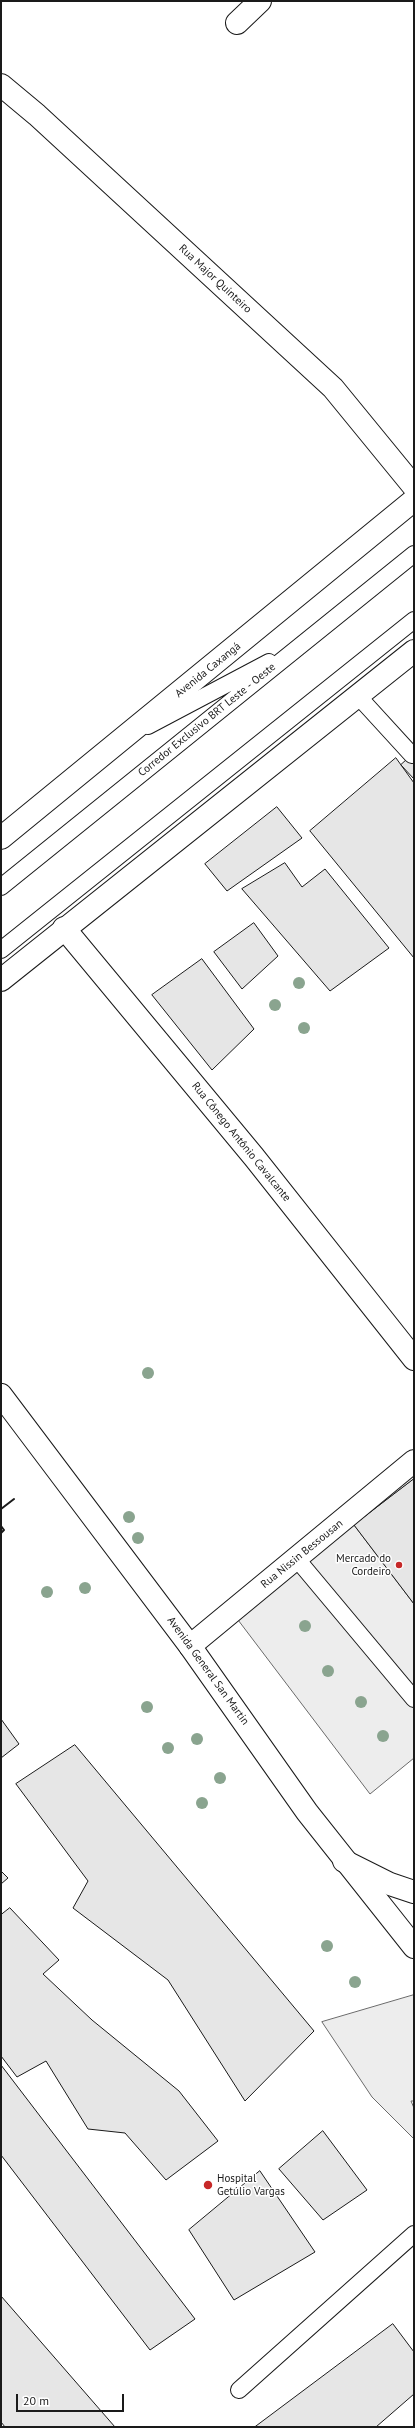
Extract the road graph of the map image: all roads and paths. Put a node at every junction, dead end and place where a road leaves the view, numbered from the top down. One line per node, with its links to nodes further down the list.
1 (260, 1): 2 (main road)
2 (237, 23)
3 (1, 85): 4 (main road, Rua Major Quinteiro)
4 (414, 487)
5 (414, 500): 11 (main road, Avenida Caxangá)
6 (414, 554): 8 (lane, Corredor Exclusivo BRT Leste - Oeste)
7 (414, 620): 16 (lane)
8 (302, 644): 11 (lane); 14 (lane, Corredor Exclusivo BRT Leste - Oeste)
9 (414, 651): 10 (main road)
10 (358, 696): 12 (lane); 15 (main road)
11 (124, 739): 13 (main road, Avenida Caxangá)
12 (412, 755)
13 (1, 838)
14 (1, 887)
15 (64, 928): 17 (main road); 18 (main road, Rua Cônego Antônio Cavalcante)
16 (1, 950)
17 (1, 980)
18 (414, 1359)
19 (1, 1395): 22 (main road, Avenida General San Martin)
20 (414, 1461): 21 (main road, Rua Nissin Bessousan)
21 (296, 1558): 22 (main road, Rua Nissin Bessousan); 23 (lane)
22 (190, 1646): 24 (main road, Avenida General San Martin)
23 (414, 1699)
24 (344, 1861): 25 (main road); 26 (main road, Avenida General San Martin)
25 (414, 1892)
26 (414, 1947)
27 (414, 2234): 28 (lane)
28 (239, 2390)

